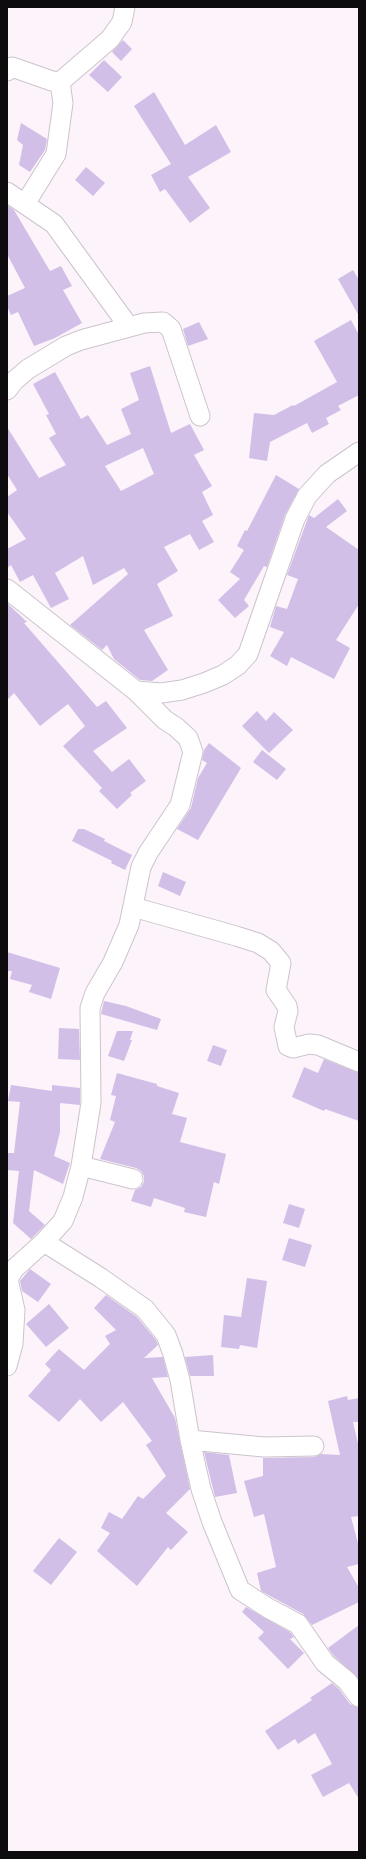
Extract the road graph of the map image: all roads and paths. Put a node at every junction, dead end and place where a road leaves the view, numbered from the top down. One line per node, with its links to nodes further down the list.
1 (126, 7): 3 (street)
2 (7, 71): 3 (street)
3 (60, 82): 5 (street)
4 (7, 192): 5 (street)
5 (25, 204): 6 (street)
6 (129, 327): 7 (street); 8 (street)
7 (7, 390)
8 (200, 416)
9 (359, 452): 11 (street)
10 (7, 589): 11 (street)
11 (136, 691): 12 (street)
12 (133, 907): 13 (street); 14 (street)
13 (359, 1062)
14 (81, 1166): 15 (street); 16 (street)
15 (133, 1179)
16 (44, 1242): 17 (street); 18 (street)
17 (7, 1366)
18 (190, 1440): 19 (street); 20 (street)
19 (314, 1446)
20 (359, 1697)

